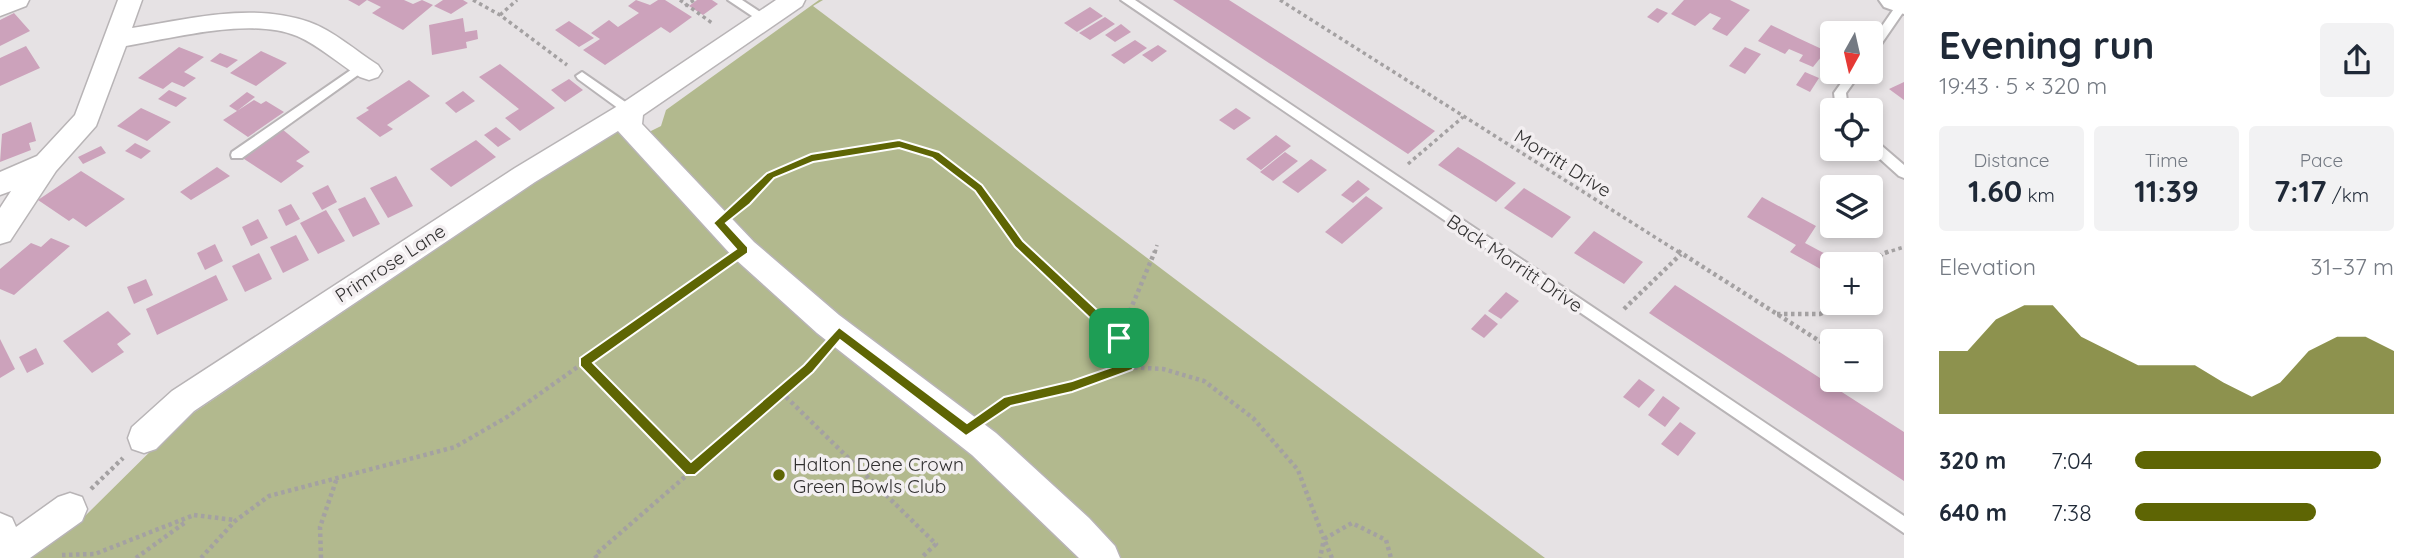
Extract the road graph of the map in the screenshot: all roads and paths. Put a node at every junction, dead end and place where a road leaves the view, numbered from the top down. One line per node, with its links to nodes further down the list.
1 (17, 0): 14 (street)
2 (130, 0): 18 (street)
3 (473, 0): 15 (path)
4 (517, 0): 15 (path)
5 (680, 0): 13 (path)
6 (694, 0): 13 (path)
7 (734, 0): 16 (lane)
8 (793, 0): 16 (street, Primrose Lane)
9 (1127, 0): 28 (lane, Back Morritt Drive)
10 (1280, 0): 23 (path, Morritt Drive)
11 (1895, 0): 12 (main road)
12 (1904, 4): 17 (lane)
13 (685, 6): 19 (path)
14 (0, 8)
15 (500, 15): 21 (path)
16 (765, 19): 19 (street, Primrose Lane)
17 (1883, 33)
18 (117, 39): 20 (street); 26 (street)
19 (736, 39): 22 (street, Primrose Lane)
20 (365, 69): 25 (lane)
21 (582, 76): 22 (lane)
22 (631, 111): 30 (street); 47 (street, Primrose Lane)
23 (1463, 117): 28 (path); 35 (path, Morritt Drive)
24 (1883, 154): 27 (lane)
25 (237, 155)
26 (46, 164): 29 (street); 31 (street)
27 (1904, 173)
28 (1391, 178): 39 (lane, Back Morritt Drive)
29 (0, 184)
30 (719, 223): 34 (street); 41 (path)
31 (0, 233)
32 (1157, 246): 41 (path)
33 (1904, 247): 36 (path)
34 (744, 250): 40 (street); 43 (path)
35 (1681, 254): 37 (path, Morritt Drive); 39 (path)
36 (1883, 254)
37 (1775, 313): 38 (path); 42 (path, Morritt Drive)
38 (1820, 314)
39 (1607, 326): 53 (lane, Back Morritt Drive)
40 (839, 332): 45 (path); 46 (street)
41 (1119, 338): 44 (path)
42 (1820, 341)
43 (585, 362): 48 (path); 49 (path)
44 (1128, 367): 46 (path); 54 (path)
45 (781, 392): 48 (path); 60 (path)
46 (966, 430): 61 (street)
47 (144, 438): 50 (path)
48 (691, 471): 59 (path)
49 (337, 477): 52 (path); 58 (path)
50 (70, 509): 55 (street)
51 (194, 515): 52 (path); 55 (path); 56 (path)
52 (235, 520): 57 (path)
53 (1904, 525)
54 (1324, 539): 62 (path); 63 (path); 64 (path)
55 (4, 541)
56 (136, 558)
57 (201, 558)
58 (321, 558)
59 (597, 558)
60 (921, 558)
61 (1102, 558)
62 (1320, 558)
63 (1332, 558)
64 (1391, 558)

